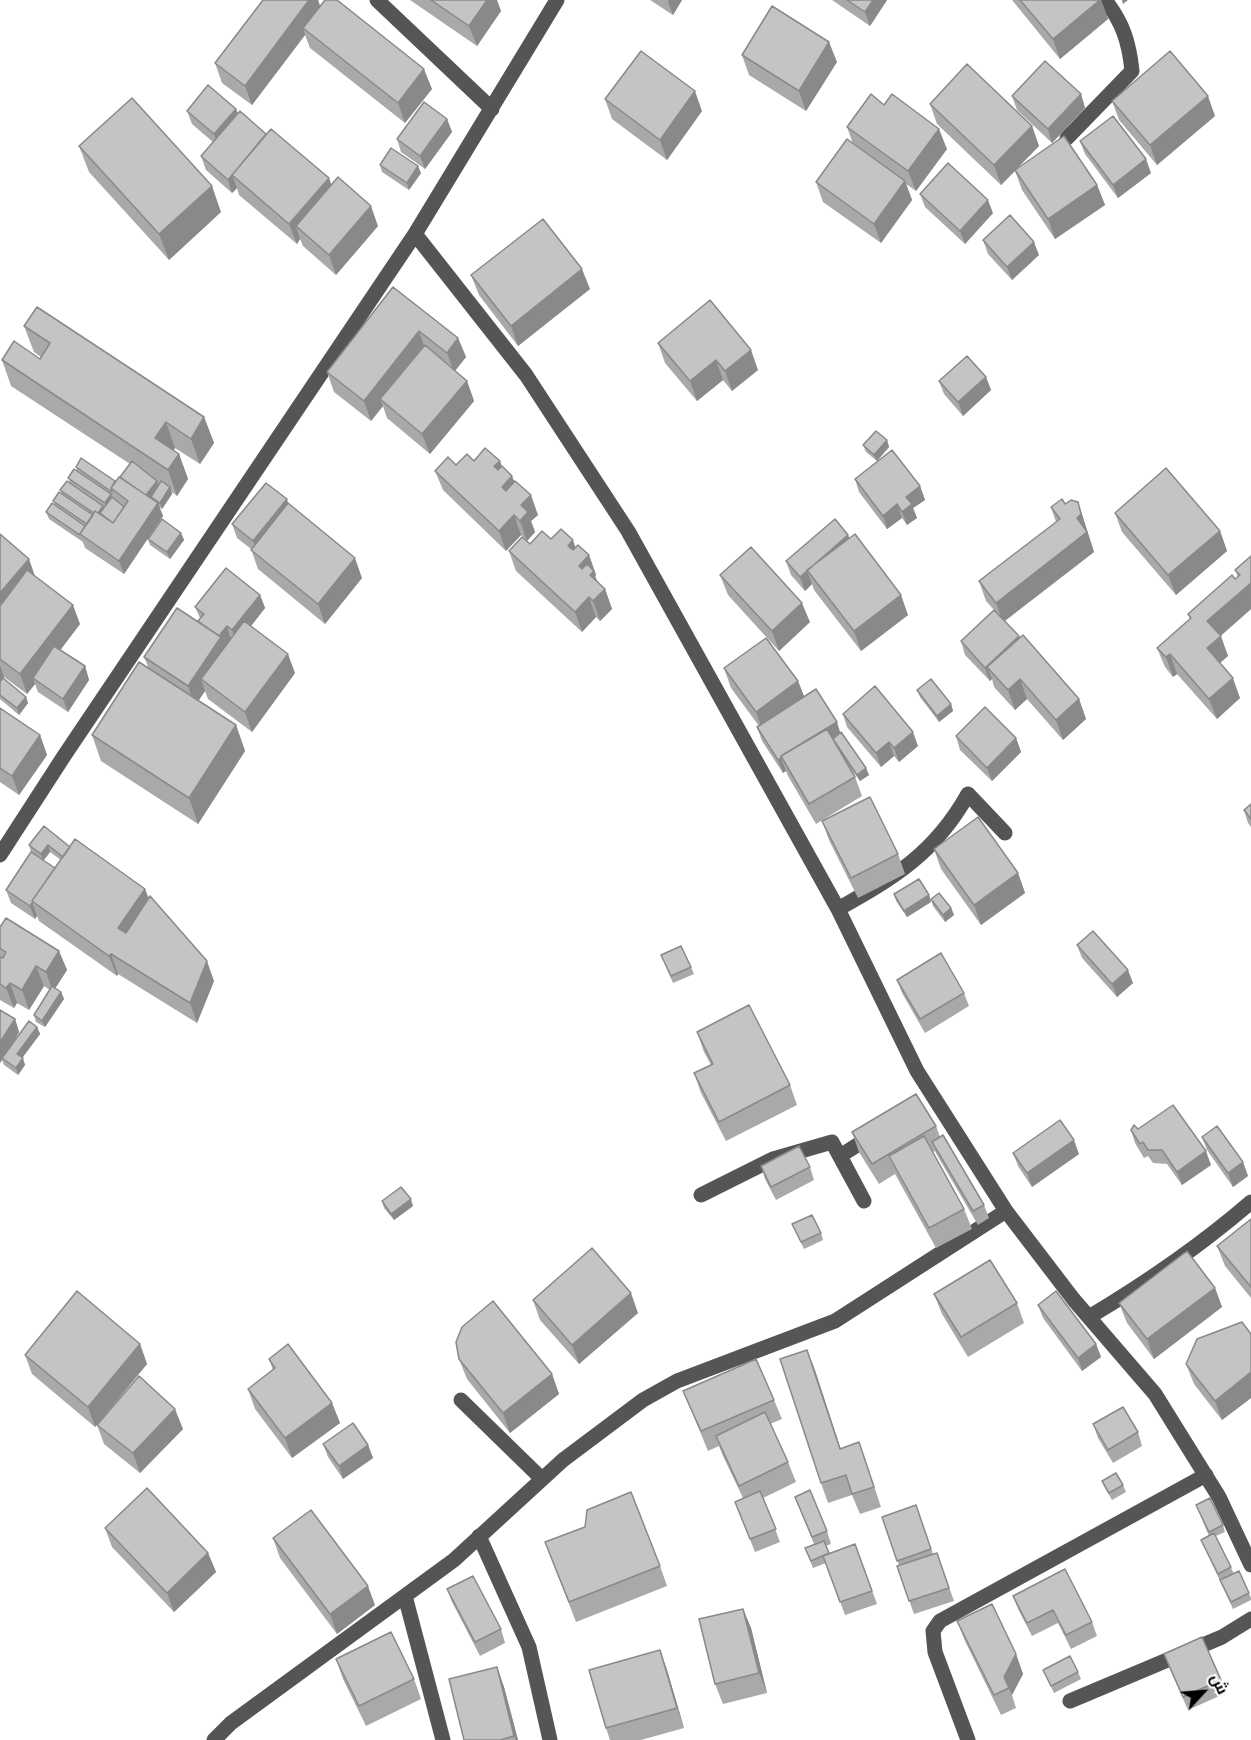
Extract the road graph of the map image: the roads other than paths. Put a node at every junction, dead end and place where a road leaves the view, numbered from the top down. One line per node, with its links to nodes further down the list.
1 (377, 0): 4 (street)
2 (557, 0): 4 (street)
3 (1105, 0): 5 (street)
4 (492, 109): 6 (street)
5 (1067, 138)
6 (415, 234): 8 (street); 9 (street)
7 (1005, 832): 9 (street)
8 (0, 855)
9 (838, 909): 13 (street)
10 (887, 1126): 11 (street)
11 (702, 1195)
12 (1251, 1202): 14 (street)
13 (1006, 1211): 14 (street); 17 (street)
14 (1089, 1317): 16 (street)
15 (461, 1400): 17 (street)
16 (1206, 1475): 19 (street); 26 (street)
17 (542, 1479): 18 (street)
18 (479, 1536): 20 (street); 25 (street)
19 (1251, 1565)
20 (405, 1596): 23 (street); 24 (street)
21 (1251, 1619): 22 (street)
22 (1070, 1701)
23 (214, 1740)
24 (442, 1740)
25 (550, 1740)
26 (968, 1740)

